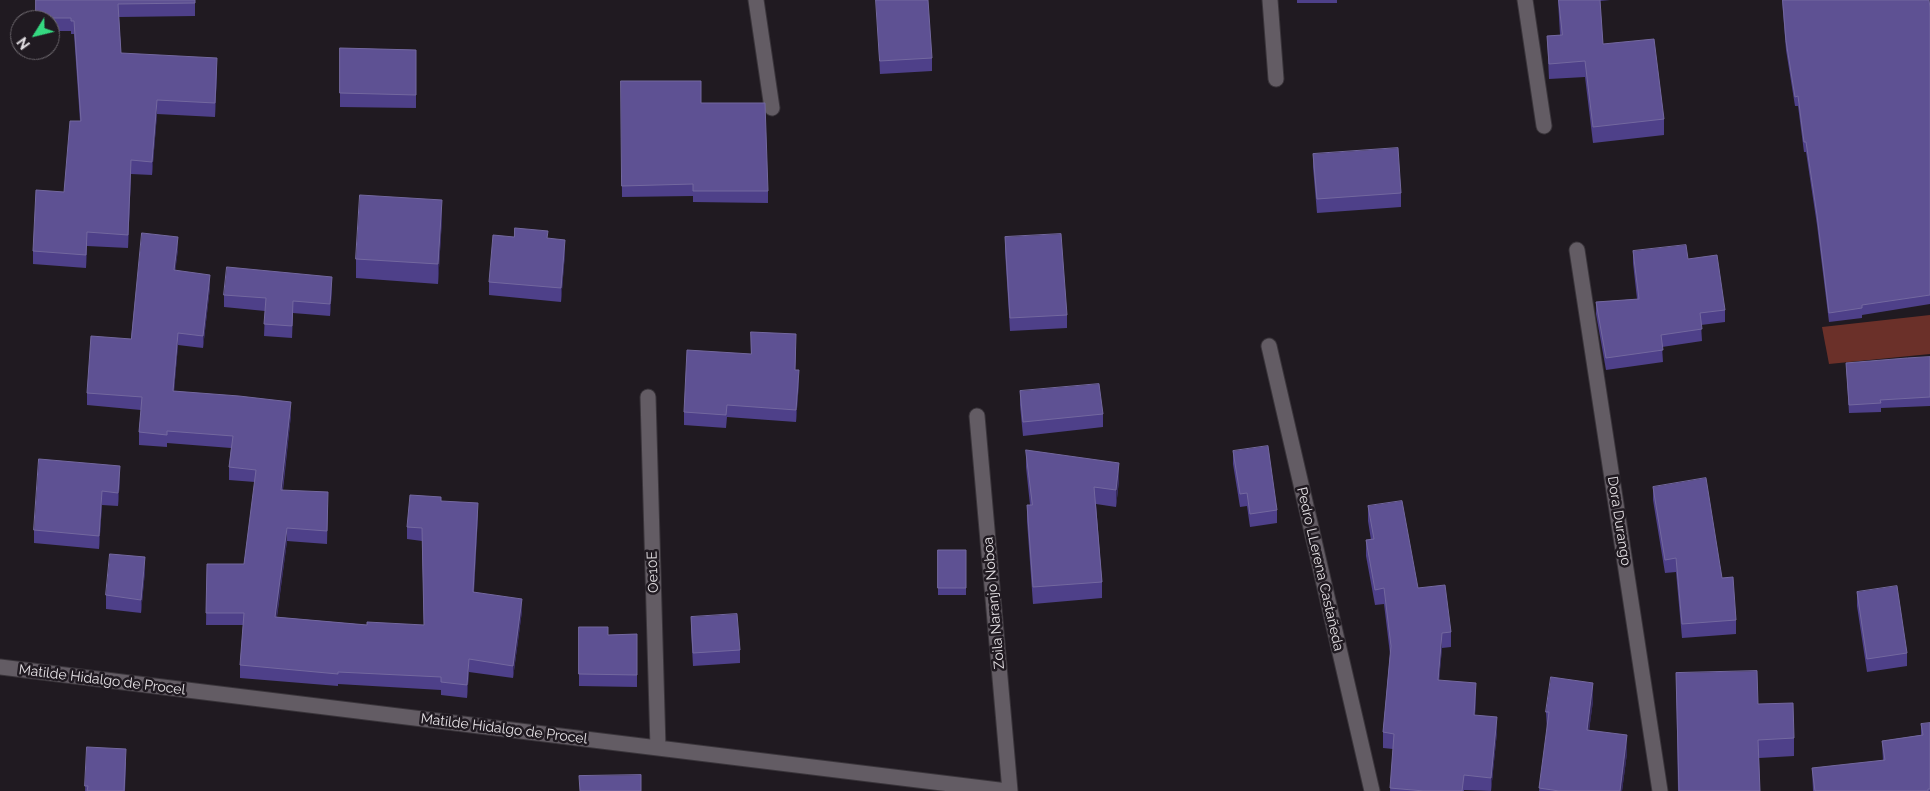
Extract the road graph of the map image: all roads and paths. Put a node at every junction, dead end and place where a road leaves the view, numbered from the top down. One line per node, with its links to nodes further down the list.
1 (756, 0): 5 (street)
2 (1270, 0): 4 (street)
3 (1525, 0): 6 (street)
4 (1276, 79)
5 (772, 108)
6 (1544, 126)
7 (1577, 250): 15 (street, Dora Durango)
8 (1269, 346): 14 (street, Pedro LLerena Castañeda)
9 (648, 397): 12 (street, Oe10E)
10 (977, 416): 13 (street, Zoila Naranjo Noboa)
11 (0, 668): 12 (street, Matilde Hidalgo de Procel)
12 (658, 748): 13 (street, Matilde Hidalgo de Procel)
13 (1009, 791)
14 (1372, 791)
15 (1660, 791)

